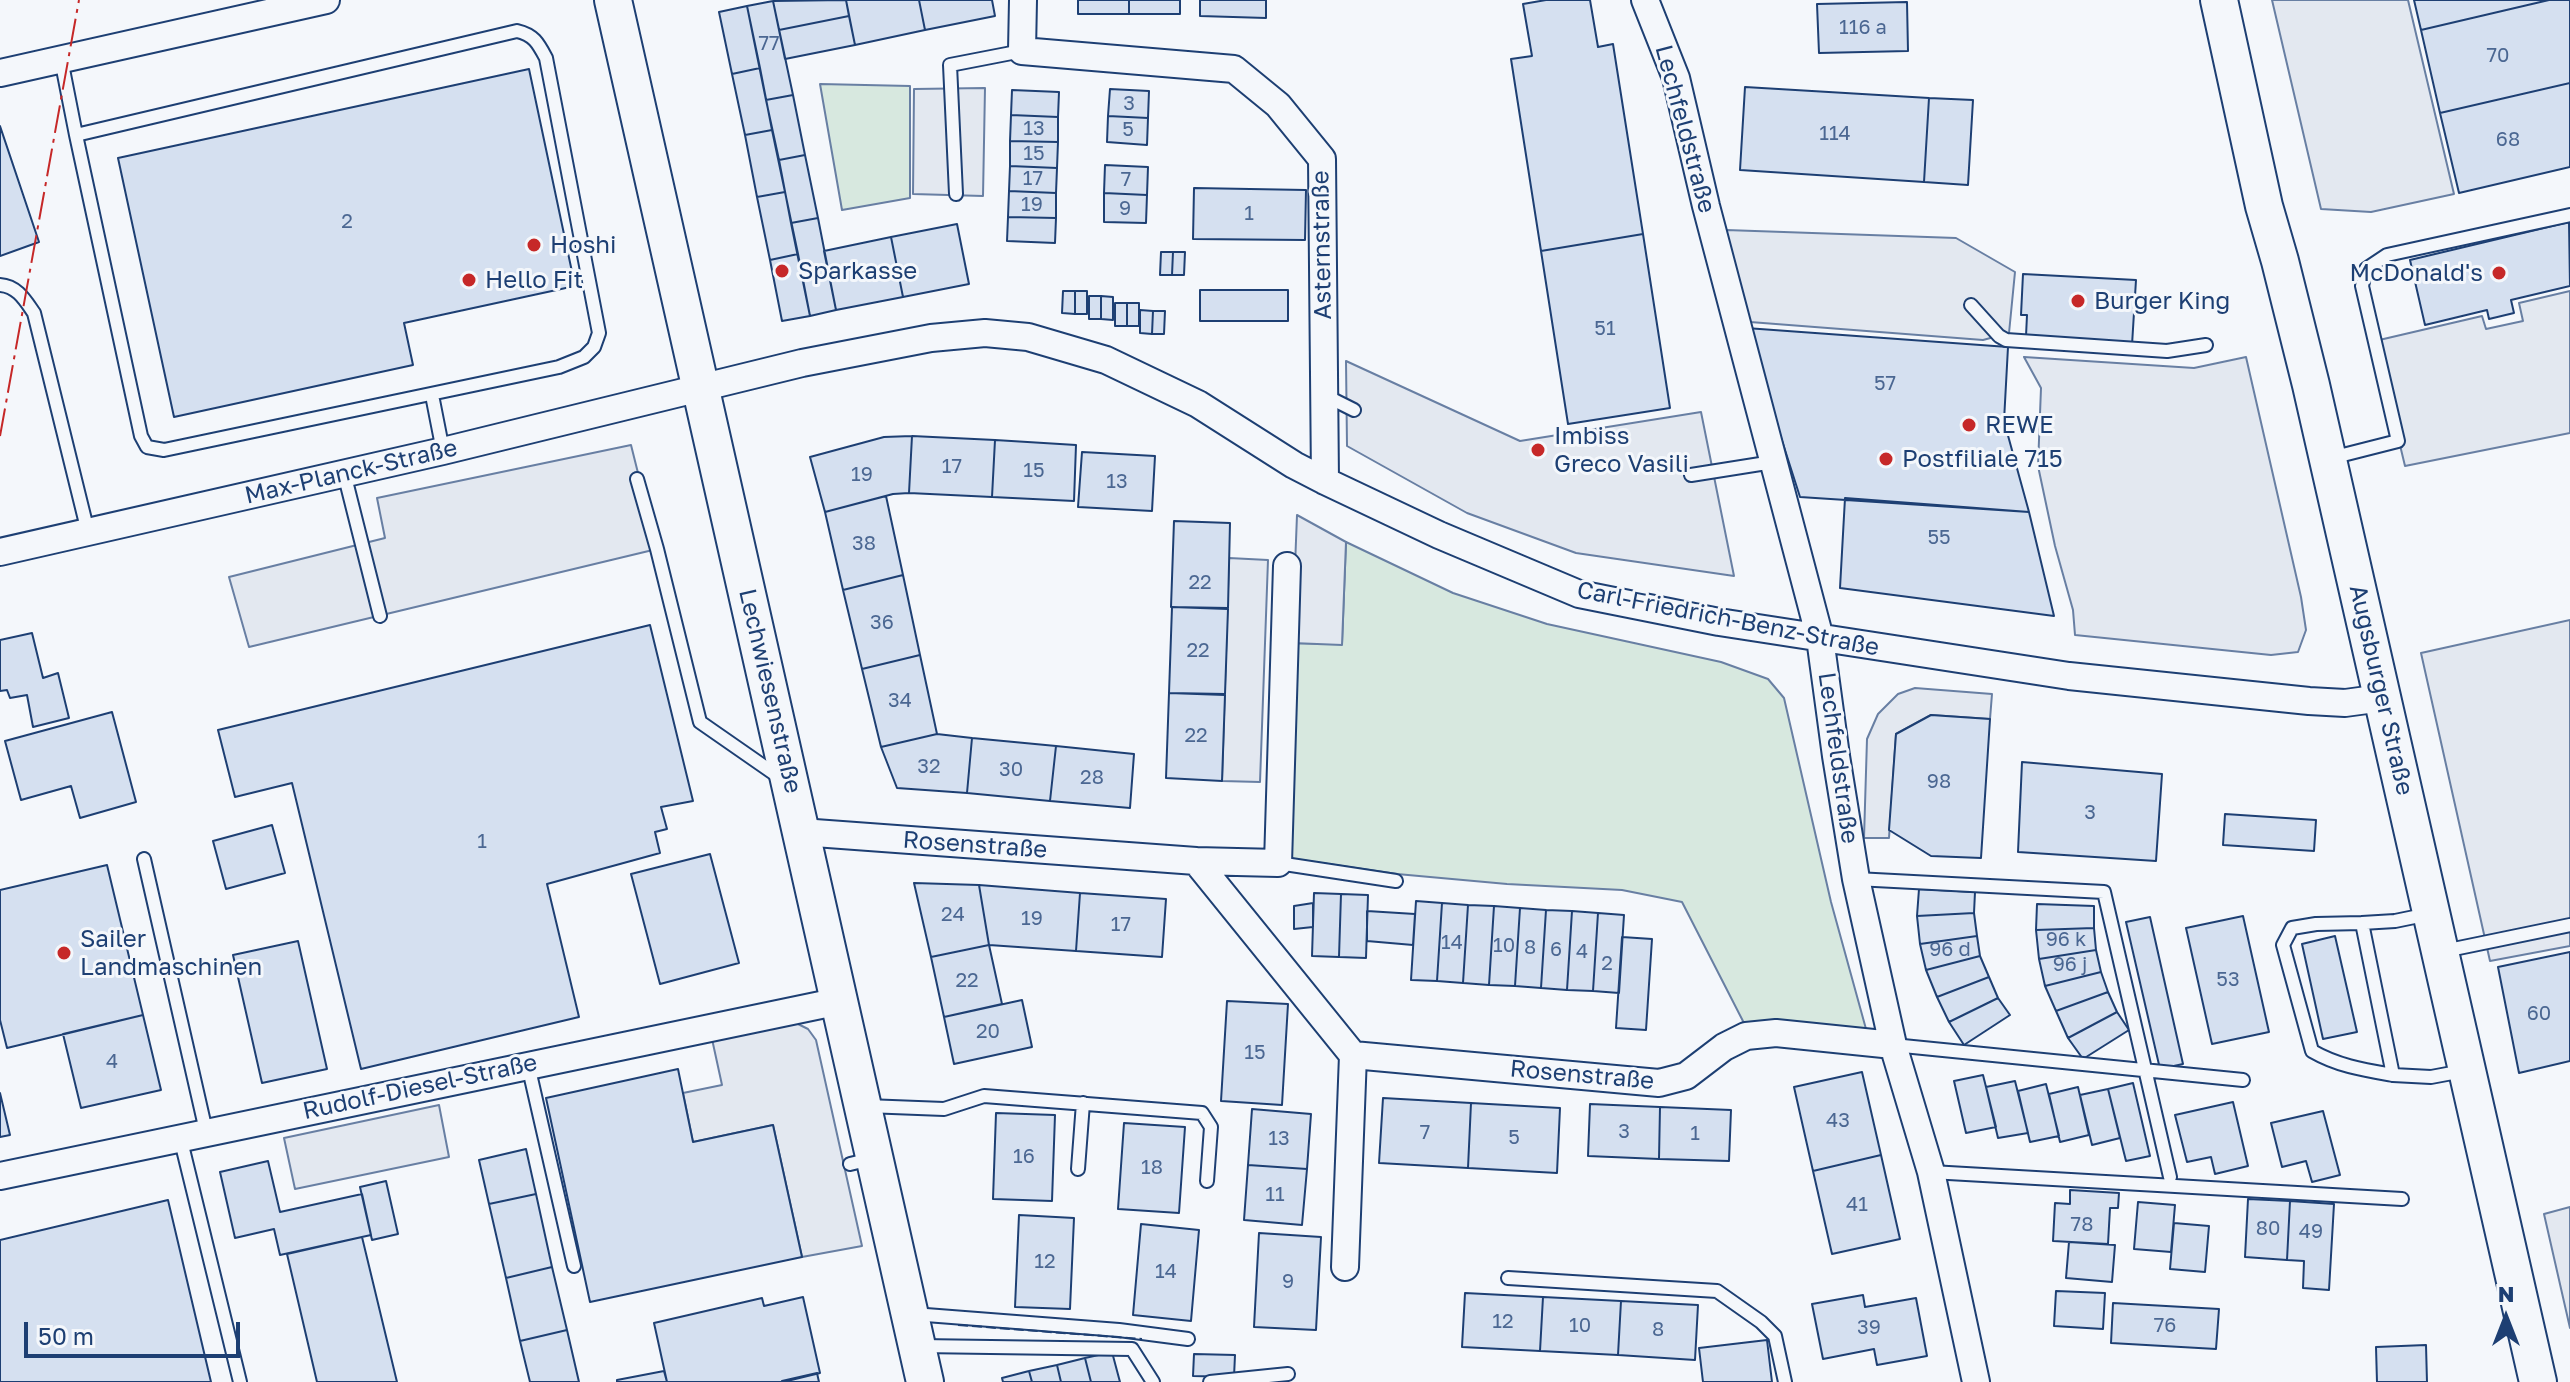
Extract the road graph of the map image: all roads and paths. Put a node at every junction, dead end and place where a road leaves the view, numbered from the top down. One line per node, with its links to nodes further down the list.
1 (326, 0): 6 (street)
2 (613, 0): 16 (main road, Lechwiesenstraße)
3 (1023, 0): 7 (street)
4 (1645, 0): 22 (street, Lechfeldstraße)
5 (2219, 0): 21 (main road, Augsburger Straße)
6 (261, 7): 8 (street)
7 (1022, 51): 11 (lane); 18 (street, Asternstraße)
8 (61, 59): 9 (street); 10 (lane)
9 (0, 73)
10 (76, 135): 17 (lane); 17 (lane)
11 (956, 194)
12 (2570, 215): 21 (lane)
13 (0, 285): 27 (lane)
14 (1971, 305): 15 (lane)
15 (2206, 345)
16 (701, 386): 20 (street, Max-Planck-Straße); 26 (street, Carl-Friedrich-Benz-Straße); 33 (main road, Lechwiesenstraße)
17 (432, 395): 20 (lane)
18 (1324, 395): 19 (lane); 26 (street, Asternstraße)
19 (1354, 410)
20 (443, 451): 23 (street, Max-Planck-Straße)
21 (2328, 459): 32 (main road, Augsburger Straße)
22 (1773, 462): 24 (lane); 31 (street, Lechfeldstraße)
23 (344, 473): 27 (street, Max-Planck-Straße); 30 (lane)
24 (1691, 475)
25 (637, 479): 33 (lane)
26 (1325, 481): 31 (street, Carl-Friedrich-Benz-Straße)
27 (88, 532): 28 (street, Max-Planck-Straße)
28 (0, 552)
29 (1287, 566): 37 (street)
30 (380, 616)
31 (1820, 638): 32 (street, Carl-Friedrich-Benz-Straße); 38 (street, Lechfeldstraße)
32 (2382, 698): 40 (main road, Augsburger Straße)
33 (791, 786): 34 (main road, Lechwiesenstraße)
34 (801, 832): 36 (street, Rosenstraße); 44 (main road, Lechwiesenstraße)
35 (144, 859): 54 (lane)
36 (1196, 861): 37 (street, Rosenstraße); 46 (street)
37 (1278, 863): 39 (lane, Rosenstraße)
38 (1856, 879): 45 (street, Lechfeldstraße); 48 (lane)
39 (1396, 881)
40 (2432, 913): 41 (lane); 43 (main road, Augsburger Straße)
41 (2362, 923): 50 (lane); 50 (lane)
42 (2570, 925): 43 (lane)
43 (2441, 952): 49 (main road, Augsburger Straße)
44 (840, 1001): 47 (street, Rudolf-Diesel-Straße); 53 (main road, Lechwiesenstraße)
45 (1893, 1045): 46 (street, Rosenstraße); 48 (lane); 57 (street, Lechfeldstraße)
46 (1353, 1055): 63 (street)
47 (528, 1065): 54 (street, Rudolf-Diesel-Straße); 62 (lane)
48 (2146, 1070): 51 (lane); 59 (lane)
49 (2468, 1070): 50 (lane); 74 (main road, Augsburger Straße)
50 (2393, 1075)
51 (2243, 1080)
52 (1083, 1103): 53 (lane); 56 (lane); 60 (lane)
53 (862, 1106): 65 (main road, Lechwiesenstraße)
54 (206, 1131): 55 (street, Rudolf-Diesel-Straße)
55 (180, 1137): 58 (street, Rudolf-Diesel-Straße); 68 (lane)
56 (1078, 1169)
57 (1931, 1172): 61 (lane); 73 (street, Lechfeldstraße)
58 (0, 1176)
59 (2170, 1177)
60 (1207, 1181)
61 (2402, 1199)
62 (574, 1266)
63 (1345, 1267)
64 (1508, 1278): 72 (lane)
65 (913, 1330): 66 (lane); 69 (main road, Lechwiesenstraße); 70 (lane)
66 (1188, 1339)
67 (1288, 1374): 71 (lane)
68 (240, 1382)
69 (925, 1382)
70 (1153, 1382)
71 (1210, 1382)
72 (1785, 1382)
73 (1976, 1382)
74 (2538, 1382)

